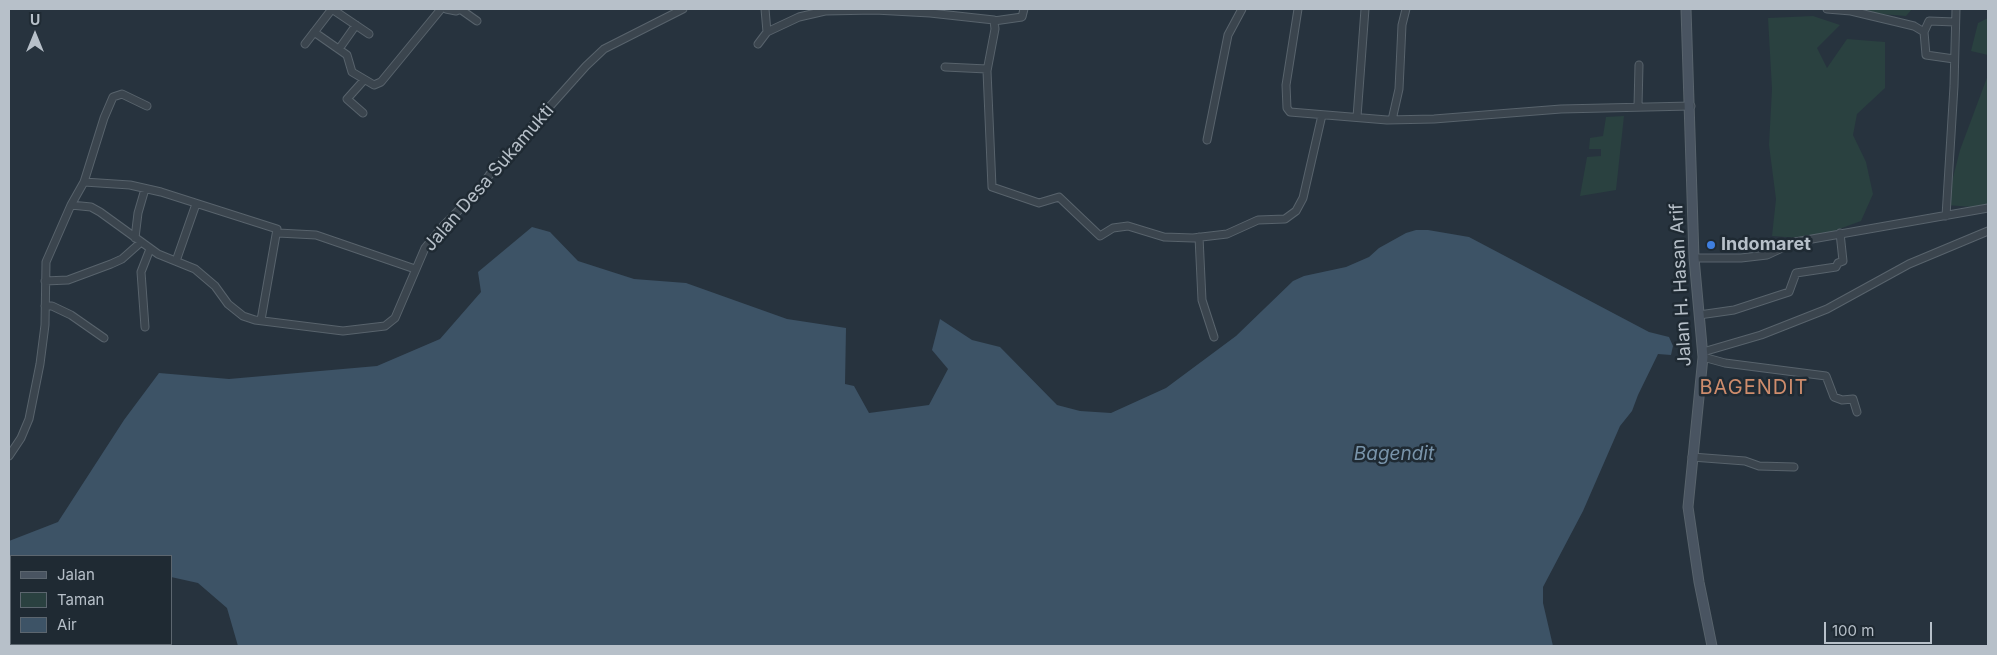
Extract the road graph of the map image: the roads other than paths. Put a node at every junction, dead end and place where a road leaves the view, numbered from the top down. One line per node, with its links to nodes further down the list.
1 (332, 9): 19 (street); 20 (street)
2 (441, 9): 31 (street)
3 (446, 9): 4 (street)
4 (461, 9): 16 (street)
5 (682, 9): 15 (street, Jalan Desa Sukamukti)
6 (765, 9): 21 (street)
7 (1024, 9): 17 (street)
8 (1242, 9): 39 (street)
9 (1298, 9): 36 (street)
10 (1365, 9): 37 (street)
11 (1406, 9): 38 (street)
12 (1686, 9): 34 (main road, Jalan H. Hasan Arif)
13 (1827, 9): 22 (street)
14 (1956, 9): 18 (street)
15 (669, 12): 54 (street, Jalan Desa Sukamukti)
16 (477, 21)
17 (994, 21): 21 (street); 30 (street)
18 (1955, 22): 22 (street); 27 (street)
19 (356, 25): 23 (street); 26 (street)
20 (314, 32): 24 (street); 26 (street)
21 (767, 32): 25 (street)
22 (1924, 32): 27 (street)
23 (369, 34)
24 (304, 44)
25 (758, 44)
26 (339, 49): 31 (street)
27 (1954, 59): 45 (street)
28 (1639, 65): 33 (street)
29 (945, 67): 30 (street)
30 (987, 70): 49 (street)
31 (364, 80): 35 (street)
32 (147, 106): 40 (street)
33 (1638, 106): 34 (street); 38 (street)
34 (1691, 106): 52 (main road, Jalan H. Hasan Arif)
35 (363, 113)
36 (1322, 115): 37 (street); 49 (street)
37 (1357, 117): 38 (street)
38 (1392, 120)
39 (1207, 140)
40 (84, 182): 41 (street); 43 (street)
41 (145, 188): 42 (street); 50 (street)
42 (196, 204): 47 (street); 53 (street)
43 (71, 205): 50 (street, Jalan Desa Sukamukti); 55 (street)
44 (1988, 208): 45 (street)
45 (1946, 216): 48 (street)
46 (1988, 231): 62 (street)
47 (278, 233): 54 (street); 58 (street)
48 (1840, 233): 52 (street); 57 (street)
49 (1199, 237): 60 (street)
50 (138, 241): 51 (street, Jalan Desa Sukamukti); 55 (street)
51 (150, 250): 53 (street, Jalan Desa Sukamukti); 59 (street)
52 (1694, 258): 57 (main road, Jalan H. Hasan Arif)
53 (176, 261): 58 (street, Jalan Desa Sukamukti)
54 (415, 269): 58 (street, Jalan Desa Sukamukti)
55 (45, 281): 56 (street)
56 (44, 306): 61 (street); 64 (street)
57 (1699, 315): 62 (main road, Jalan H. Hasan Arif)
58 (261, 320)
59 (145, 327)
60 (1214, 337)
61 (104, 338)
62 (1703, 355): 63 (street); 65 (main road, Jalan H. Hasan Arif)
63 (1857, 412)
64 (9, 456)
65 (1692, 457): 66 (street); 67 (main road, Jalan H. Hasan Arif)
66 (1794, 467)
67 (1712, 646)

